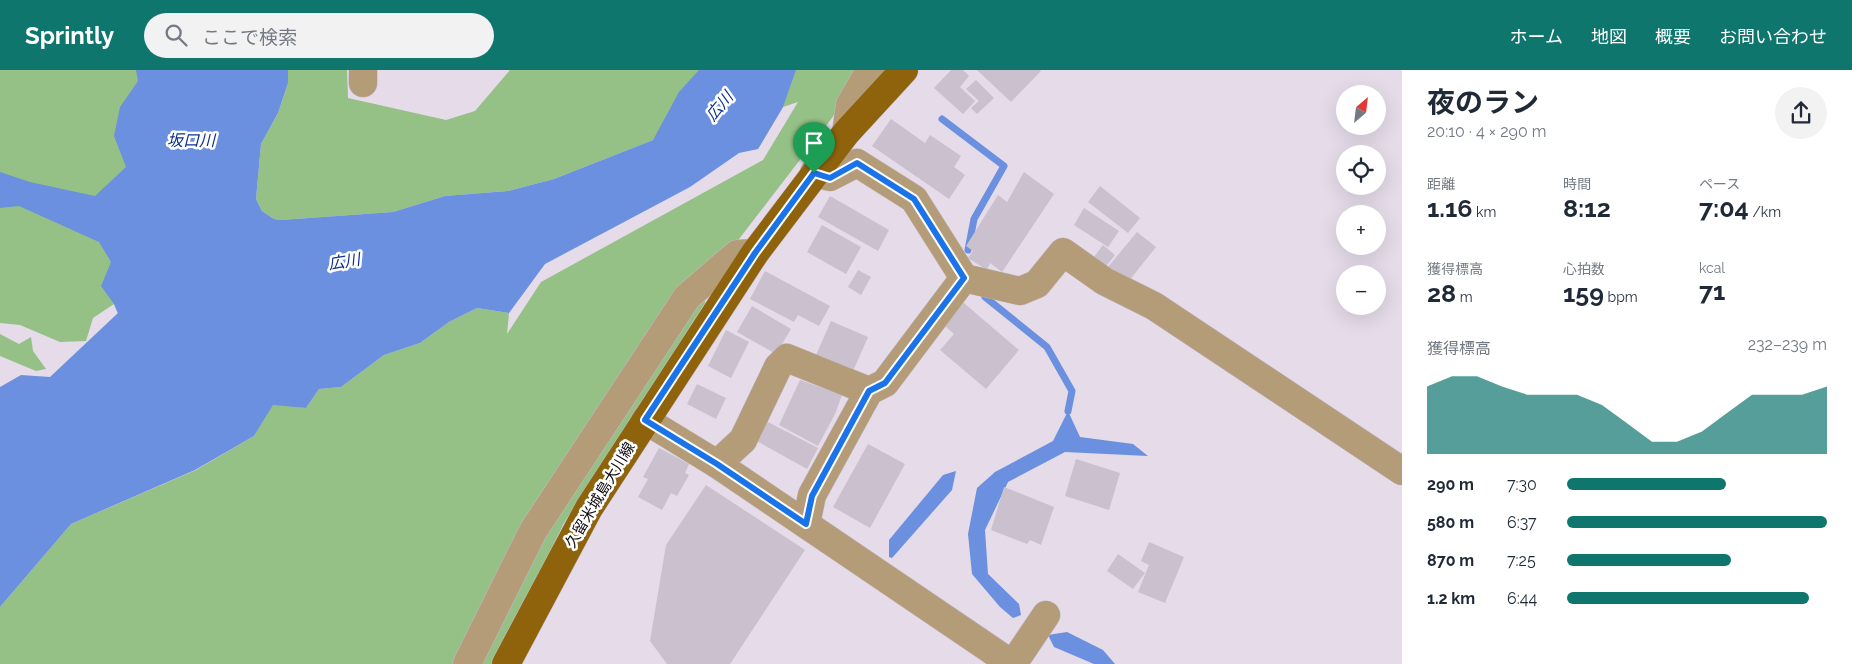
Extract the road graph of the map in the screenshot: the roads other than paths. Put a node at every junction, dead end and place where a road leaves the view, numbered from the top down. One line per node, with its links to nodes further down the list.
1 (870, 70): 3 (street)
2 (904, 70): 3 (main road, 久留米城島大川線)
3 (846, 133): 4 (main road, 久留米城島大川線)
4 (814, 173): 5 (main road, 久留米城島大川線); 6 (street)
5 (755, 253): 8 (main road, 久留米城島大川線); 13 (street)
6 (964, 278): 7 (street); 10 (street)
7 (869, 391): 9 (street); 11 (street)
8 (645, 420): 9 (street); 14 (main road, 久留米城島大川線)
9 (717, 464): 11 (street)
10 (1402, 471)
11 (806, 524): 15 (street)
12 (1046, 615): 15 (street)
13 (467, 664)
14 (506, 664)
15 (1013, 664)

